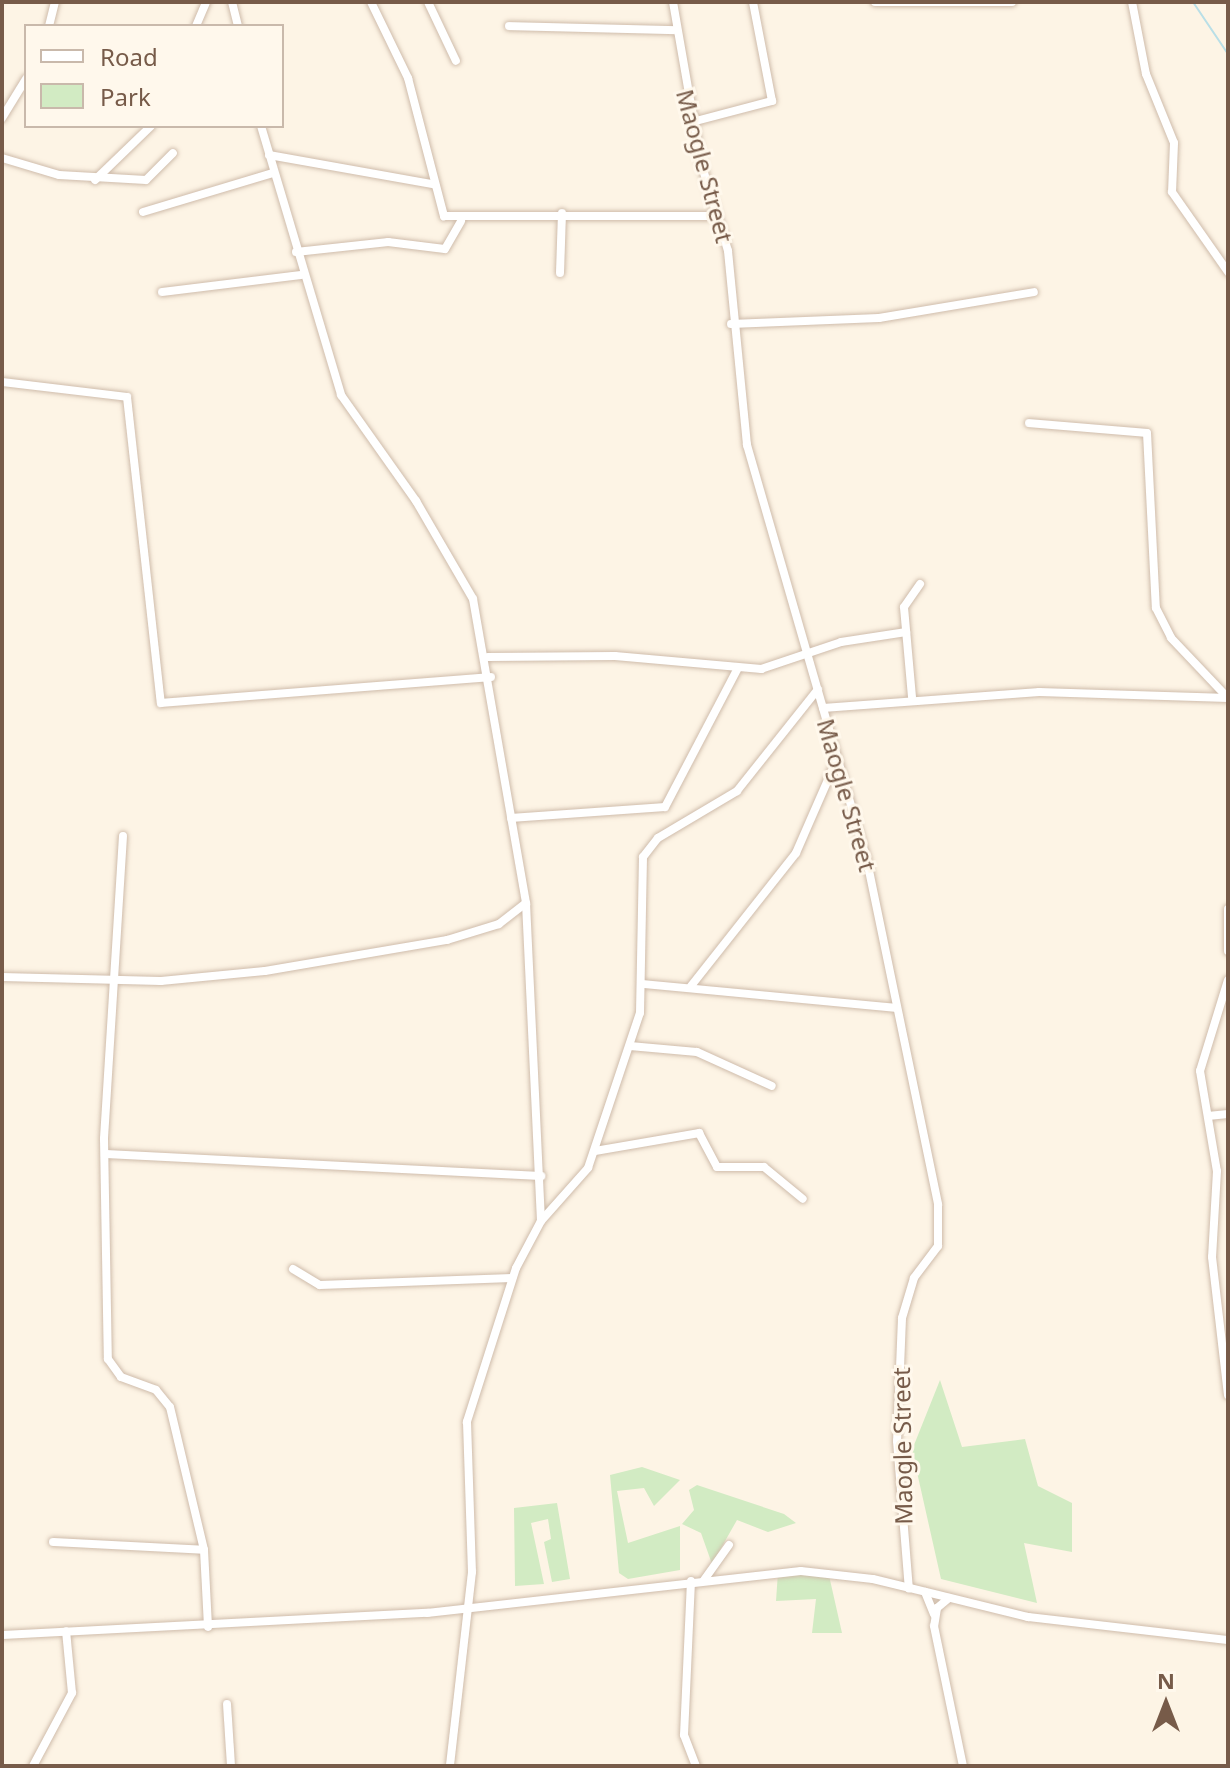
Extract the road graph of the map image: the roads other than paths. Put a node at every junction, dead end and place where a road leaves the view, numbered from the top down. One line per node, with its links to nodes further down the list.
1 (55, 2): 12 (street)
2 (206, 2): 13 (street)
3 (232, 2): 14 (street)
4 (371, 2): 28 (street)
5 (428, 2): 17 (street)
6 (673, 2): 16 (street, Maogle Street)
7 (753, 2): 20 (street)
8 (875, 2): 11 (street)
9 (1012, 2): 11 (street)
10 (1132, 2): 34 (street)
11 (995, 3)
12 (50, 24)
13 (197, 24)
14 (238, 24)
15 (509, 26): 16 (street)
16 (674, 30): 20 (street, Maogle Street)
17 (456, 61)
18 (24, 82): 19 (street)
19 (2, 118)
20 (692, 122): 31 (street, Maogle Street)
21 (149, 128): 27 (street)
22 (262, 128): 24 (street)
23 (173, 153): 27 (street)
24 (269, 155): 26 (street); 28 (street)
25 (2, 158): 27 (street)
26 (273, 173): 29 (street); 33 (street)
27 (95, 180)
28 (432, 184): 32 (street)
29 (143, 212)
30 (562, 213): 31 (street); 32 (street); 35 (street)
31 (715, 216): 39 (street, Maogle Street)
32 (461, 221): 33 (street)
33 (296, 252): 36 (street)
34 (1228, 272)
35 (560, 273)
36 (301, 275): 37 (street); 45 (street)
37 (162, 292)
38 (1034, 292): 39 (street)
39 (731, 324): 44 (street, Maogle Street)
40 (2, 382): 47 (street)
41 (1029, 423): 50 (street)
42 (920, 584): 43 (street)
43 (906, 632): 44 (street); 49 (street)
44 (805, 652): 46 (street); 48 (street, Maogle Street)
45 (488, 657): 46 (street); 47 (street)
46 (738, 668): 53 (street)
47 (491, 677): 53 (street)
48 (818, 689): 51 (street, Maogle Street); 62 (street)
49 (912, 697): 50 (street); 51 (street)
50 (1228, 698)
51 (823, 708): 52 (street, Maogle Street)
52 (837, 758): 63 (street); 65 (street, Maogle Street)
53 (511, 818): 55 (street)
54 (123, 836): 61 (street)
55 (526, 903): 61 (street); 72 (street)
56 (1228, 909): 57 (street)
57 (1227, 931): 58 (street)
58 (1228, 951)
59 (2, 977): 61 (street)
60 (1228, 980): 64 (street)
61 (110, 982): 71 (street)
62 (643, 984): 63 (street); 66 (street)
63 (691, 986): 65 (street)
64 (1227, 998): 69 (street)
65 (896, 1008): 85 (street, Maogle Street)
66 (630, 1046): 67 (street); 70 (street)
67 (772, 1086)
68 (1228, 1114): 69 (street)
69 (1208, 1116): 78 (street)
70 (595, 1151): 73 (street); 74 (street)
71 (105, 1154): 72 (street); 82 (street)
72 (541, 1176): 74 (street)
73 (803, 1199)
74 (541, 1221): 76 (street)
75 (293, 1269): 76 (street)
76 (512, 1278): 88 (street)
77 (1228, 1307): 78 (street)
78 (1217, 1308): 79 (street)
79 (1228, 1395)
80 (53, 1542): 82 (street)
81 (729, 1545): 83 (street)
82 (204, 1550): 90 (street)
83 (704, 1580): 84 (street); 85 (street)
84 (691, 1581): 88 (street); 98 (street)
85 (909, 1589): 86 (street)
86 (925, 1592): 87 (street); 89 (street)
87 (949, 1598): 89 (street); 93 (street)
88 (468, 1606): 90 (street); 97 (street)
89 (934, 1614): 99 (street)
90 (208, 1627): 91 (street)
91 (66, 1631): 92 (street); 95 (street)
92 (2, 1635)
93 (1228, 1640)
94 (227, 1704): 96 (street)
95 (33, 1766)
96 (231, 1766)
97 (450, 1766)
98 (696, 1766)
99 (963, 1766)

